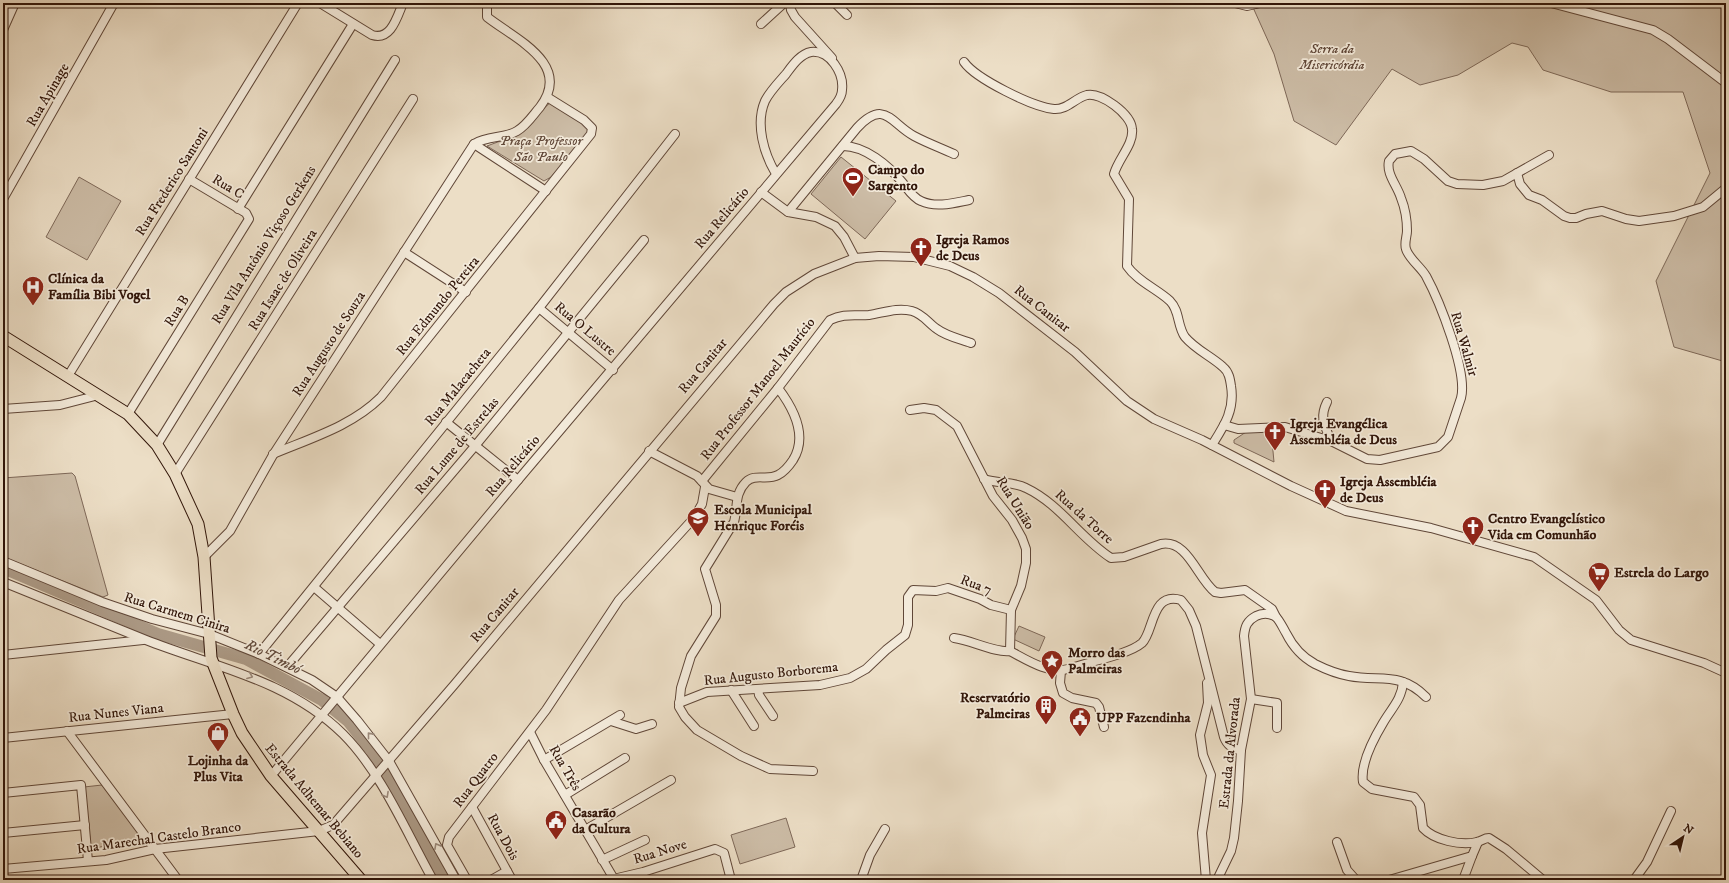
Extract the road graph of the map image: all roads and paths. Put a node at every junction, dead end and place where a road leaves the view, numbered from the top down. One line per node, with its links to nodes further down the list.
1 (15, 3): 16 (street)
2 (114, 3): 34 (street, Rua Apinage)
3 (298, 3): 30 (street, Rua Frederico Santoni)
4 (320, 3): 14 (street)
5 (403, 3): 14 (street)
6 (487, 3): 21 (street)
7 (784, 3): 15 (street)
8 (790, 3): 19 (street, Rua Relicário)
9 (835, 3): 13 (street)
10 (1235, 3): 11 (street)
11 (1260, 3)
12 (1550, 3): 20 (street)
13 (847, 15)
14 (353, 24): 36 (street)
15 (761, 24)
16 (3, 30)
17 (394, 60): 58 (street, Rua Vila Antônio Viçoso Gerkens)
18 (964, 62): 56 (street)
19 (835, 64): 29 (street, Rua Relicário); 29 (street)
20 (1726, 83)
21 (548, 97): 24 (street); 32 (street, Rua Edmundo Pereira)
22 (413, 99): 63 (street, Rua Isaac de Oliveira)
23 (675, 134): 43 (street, Rua Malacacheta)
24 (474, 144): 32 (street); 40 (street, Rua Augusto de Souza)
25 (843, 146): 26 (street); 35 (street); 37 (street)
26 (954, 154)
27 (1549, 155): 28 (street)
28 (1517, 173): 31 (street); 57 (street, Rua Walmir)
29 (776, 174): 33 (street, Rua Relicário)
30 (189, 179): 36 (street, Rua C); 48 (street, Rua Frederico Santoni)
31 (1726, 188)
32 (546, 191): 42 (street, Rua Edmundo Pereira)
33 (761, 192): 37 (street); 47 (street, Rua Relicário)
34 (3, 199)
35 (969, 200)
36 (238, 209): 38 (street, Rua C)
37 (788, 212): 41 (street)
38 (248, 222): 54 (street, Rua B)
39 (644, 240): 44 (street, Rua Lume de Estrelas)
40 (404, 252): 42 (street); 62 (street, Rua Augusto de Souza)
41 (855, 258): 59 (street, Rua Canitar); 61 (street, Rua Canitar)
42 (466, 292): 62 (street, Rua Edmundo Pereira)
43 (539, 308): 44 (street, Rua O Lustre); 55 (street, Rua Malacacheta)
44 (569, 332): 47 (street, Rua O Lustre); 60 (street, Rua Lume de Estrelas)
45 (3, 336): 48 (main road, Estrada Adhemar Bebiano)
46 (971, 343): 49 (street, Rua Professor Manoel Maurício)
47 (613, 370): 65 (street, Rua Relicário)
48 (68, 376): 50 (main road, Estrada Adhemar Bebiano)
49 (778, 388): 66 (street, Rua Professor Manoel Maurício); 67 (street)
50 (99, 395): 52 (street); 54 (main road, Estrada Adhemar Bebiano)
51 (1327, 402): 57 (street)
52 (3, 409)
53 (910, 410): 64 (street, Rua União)
54 (128, 414): 58 (main road, Estrada Adhemar Bebiano)
55 (446, 422): 60 (street); 71 (street, Rua Malacacheta)
56 (1224, 425): 57 (street, Rua Walmir); 59 (street)
57 (1331, 441)
58 (157, 444): 63 (main road, Estrada Adhemar Bebiano)
59 (1212, 445): 87 (street, Rua Canitar)
60 (475, 446): 65 (street); 72 (street, Rua Lume de Estrelas)
61 (649, 451): 66 (street); 110 (street, Rua Canitar)
62 (273, 455): 68 (street, Rua Augusto de Souza)
63 (175, 474): 68 (main road, Estrada Adhemar Bebiano)
64 (984, 479): 73 (street, Rua União); 74 (street, Rua da Torre)
65 (518, 480): 79 (street, Rua Relicário)
66 (704, 484): 67 (street); 105 (street, Rua Professor Manoel Maurício)
67 (737, 497): 94 (street)
68 (204, 557): 75 (main road, Estrada Adhemar Bebiano)
69 (3, 561): 75 (street, Rua Carmem Cinira)
70 (3, 582): 78 (street)
71 (314, 587): 72 (street); 81 (street, Rua Malacacheta)
72 (338, 608): 79 (street); 85 (street, Rua Lume de Estrelas)
73 (1011, 610): 77 (street, Rua 7); 80 (street, Rua União)
74 (1277, 618): 88 (street); 93 (street, Estrada da Alvorada)
75 (209, 638): 81 (street, Rua Carmem Cinira); 84 (main road, Estrada Adhemar Bebiano)
76 (954, 638): 80 (street)
77 (902, 639): 89 (street, Rua Augusto Borborema)
78 (146, 640): 82 (street); 84 (street)
79 (380, 644): 92 (street, Rua Relicário)
80 (1010, 651): 86 (street)
81 (258, 654): 85 (street, Rua Carmem Cinira)
82 (3, 655)
83 (1206, 660): 86 (street); 107 (street); 143 (street)
84 (212, 661): 95 (street, one-way to 95); 96 (main road, Estrada Adhemar Bebiano)
85 (287, 668): 92 (street, Rua Carmem Cinira)
86 (1061, 671): 102 (street)
87 (1726, 673)
88 (1403, 682): 91 (street); 126 (street)
89 (758, 689): 90 (street, Rua Augusto Borborema); 98 (street)
90 (731, 690): 94 (street, Rua Augusto Borborema); 101 (street)
91 (1426, 697)
92 (335, 699): 95 (street, Rua Relicário); 110 (street, Rua Carmem Cinira, one-way to 92)
93 (1251, 699): 103 (street); 107 (street, Estrada da Alvorada)
94 (679, 703): 111 (street)
95 (324, 713): 112 (street, Rua Relicário); 113 (street)
96 (233, 714): 104 (street, Rua Nunes Viana); 112 (main road, Estrada Adhemar Bebiano)
97 (620, 715): 99 (street)
98 (773, 716)
99 (611, 721): 100 (street); 109 (street)
100 (652, 724)
101 (754, 726)
102 (1104, 727)
103 (1277, 728)
104 (67, 731): 106 (street, Rua Nunes Viana); 127 (street)
105 (530, 732): 109 (street, Rua Três); 117 (street, Rua Quatro)
106 (3, 738)
107 (1241, 750): 144 (street, Estrada da Alvorada)
108 (625, 758): 116 (street)
109 (544, 760): 116 (street, Rua Três)
110 (388, 763): 113 (street, Rua Canitar); 137 (street, Rua Carmem Cinira, one-way to 110)
111 (813, 771)
112 (271, 776): 122 (main road, Estrada Adhemar Bebiano)
113 (377, 776): 122 (street, Rua Canitar); 136 (street, one-way to 136)
114 (671, 780): 121 (street)
115 (3, 793): 119 (street)
116 (565, 795): 121 (street, Rua Três)
117 (472, 807): 132 (street, Rua Dois); 138 (street, Rua Quatro)
118 (1671, 811): 149 (street)
119 (85, 825): 123 (street); 130 (street)
120 (885, 829): 142 (street)
121 (585, 830): 129 (street, Rua Três)
122 (319, 831): 127 (street, Rua Marechal Castelo Branco); 135 (main road, Estrada Adhemar Bebiano)
123 (3, 833)
124 (645, 840): 129 (street)
125 (1337, 842): 145 (street)
126 (1478, 842): 128 (street); 148 (street)
127 (155, 849): 130 (street, Rua Marechal Castelo Branco); 134 (street)
128 (1472, 856): 146 (street); 147 (street)
129 (602, 860): 133 (street, Rua Três)
130 (88, 861): 131 (street, Rua Marechal Castelo Branco)
131 (3, 869)
132 (507, 871): 139 (street); 140 (street, Rua Dois)
133 (611, 879): 141 (street, Rua Nove)
134 (178, 880)
135 (361, 880)
136 (433, 880)
137 (456, 880)
138 (467, 880)
139 (491, 880)
140 (512, 880)
141 (732, 880)
142 (861, 880)
143 (1206, 880)
144 (1217, 880)
145 (1356, 880)
146 (1389, 880)
147 (1463, 880)
148 (1543, 880)
149 (1634, 880)

